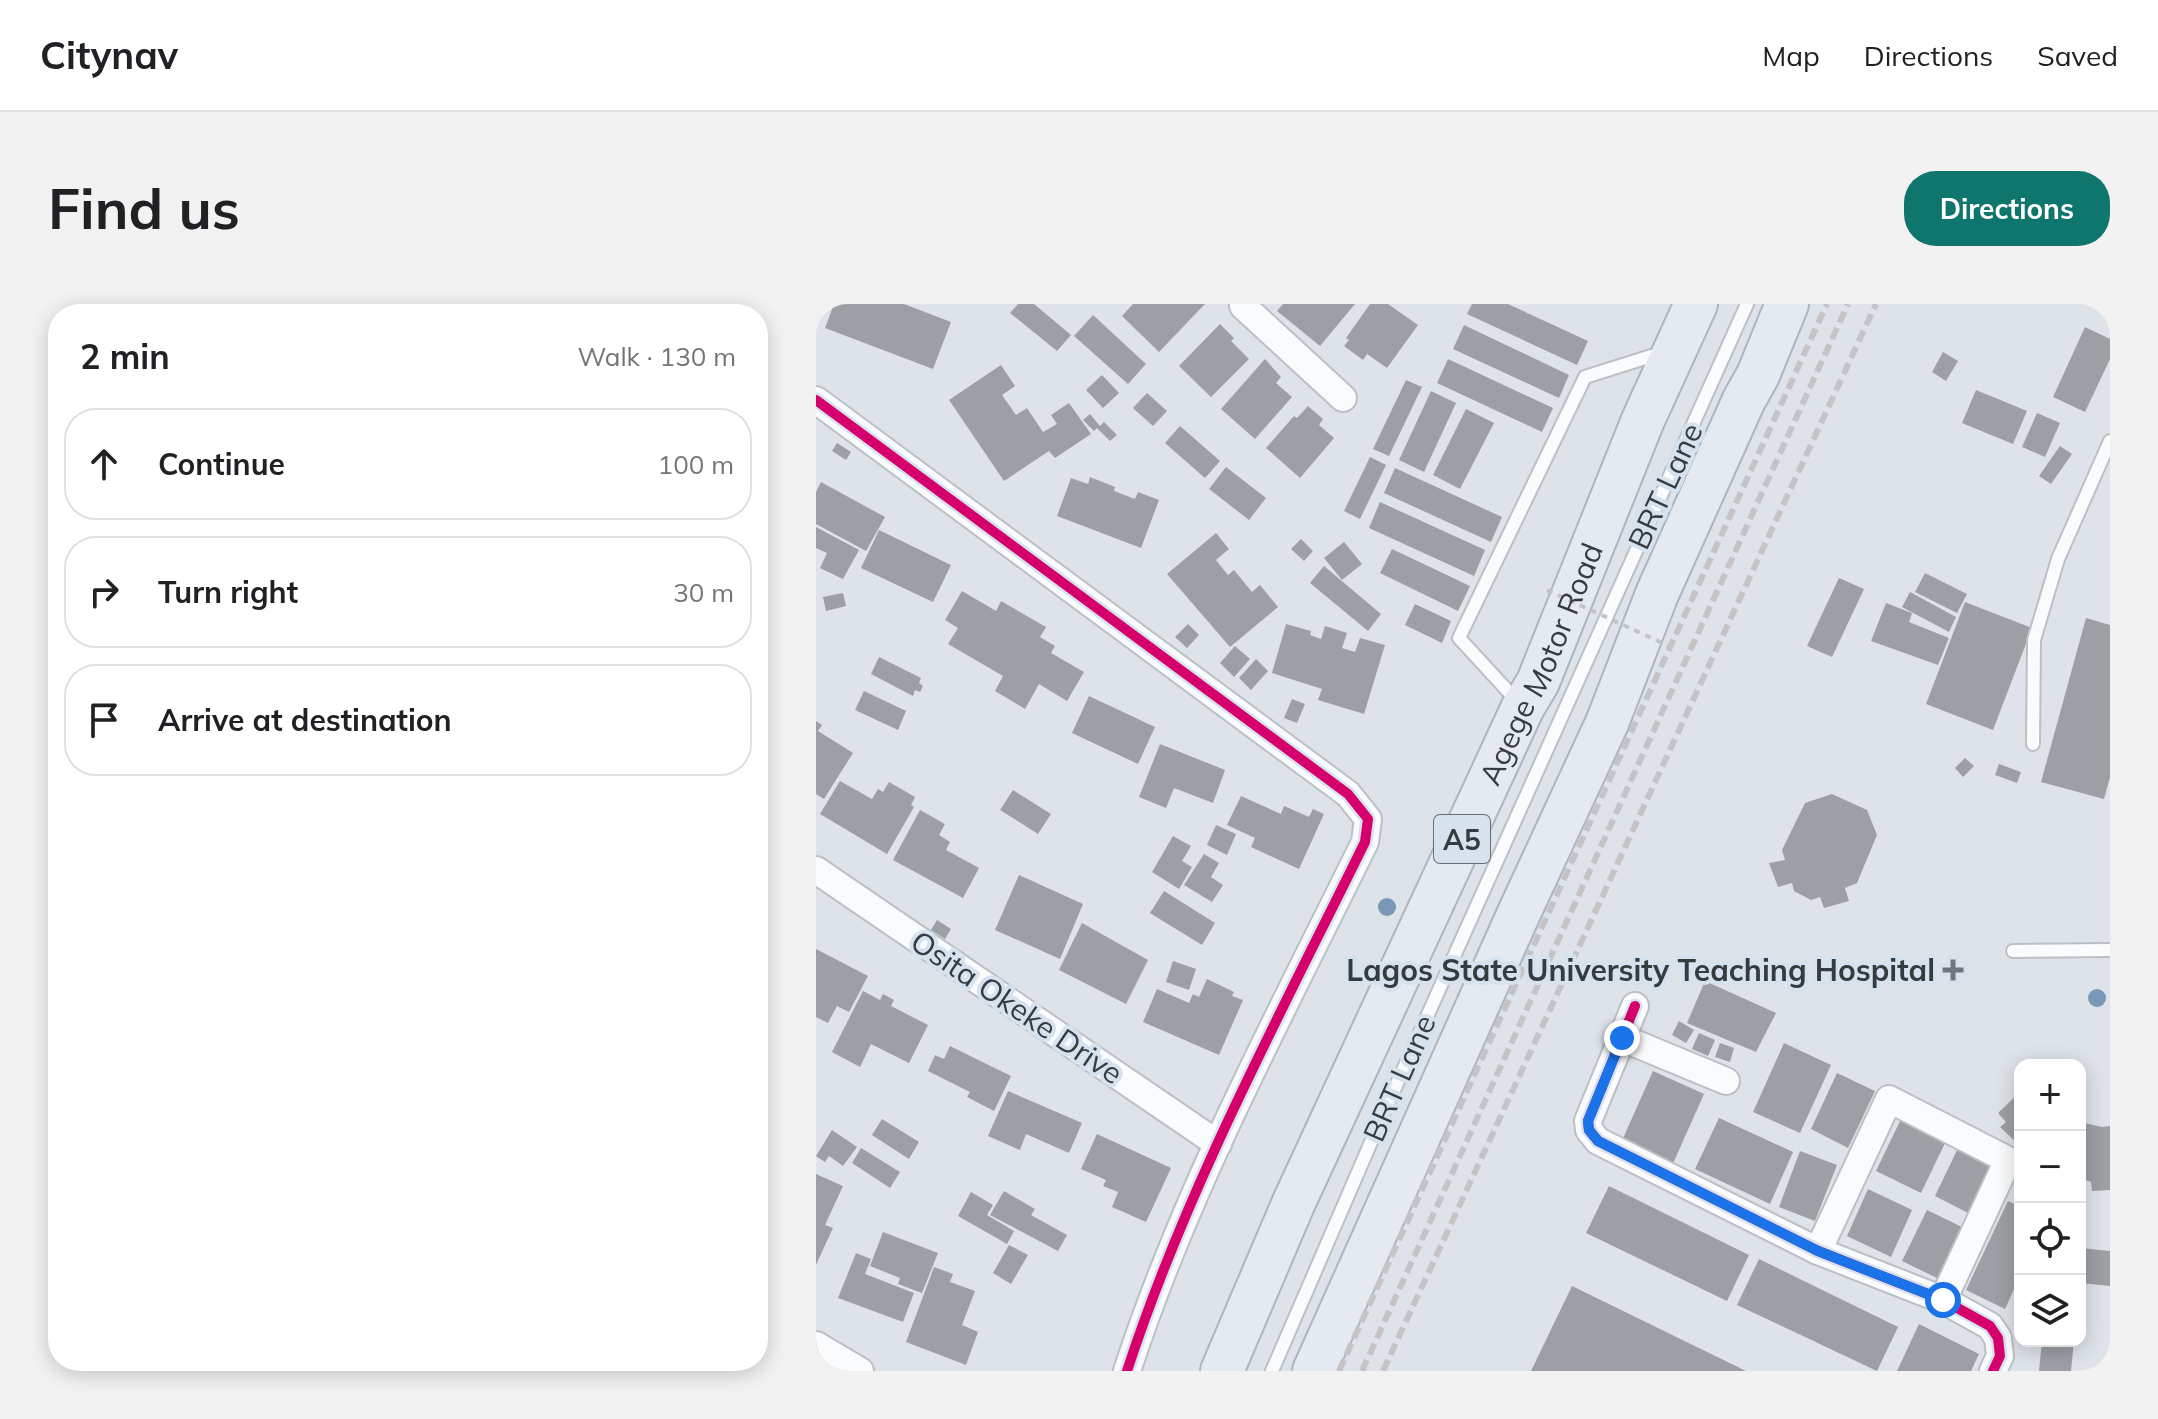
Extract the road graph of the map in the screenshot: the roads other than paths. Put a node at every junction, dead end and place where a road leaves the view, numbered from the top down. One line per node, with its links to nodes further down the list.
1 (1244, 304): 6 (street)
2 (1696, 304): 5 (highway, Agege Motor Road / A5)
3 (1747, 304): 24 (lane, BRT Lane)
4 (1787, 304): 25 (highway)
5 (1676, 349): 9 (highway, Agege Motor Road / A5); 9 (lane)
6 (1343, 398)
7 (816, 400): 17 (street)
8 (2110, 441): 10 (lane)
9 (1523, 707): 23 (highway, Agege Motor Road / A5)
10 (2033, 744)
11 (816, 870): 17 (street, Osita Okeke Drive)
12 (2110, 950): 13 (lane)
13 (2013, 951)
14 (1635, 1006): 15 (street)
15 (1622, 1038): 16 (street); 18 (street)
16 (1726, 1081)
17 (1218, 1144): 22 (street)
18 (1818, 1251): 19 (street); 19 (street)
19 (1943, 1300): 26 (street)
20 (816, 1345): 21 (street)
21 (860, 1371)
22 (1127, 1371)
23 (1222, 1371)
24 (1272, 1371)
25 (1314, 1371)
26 (1993, 1371)

